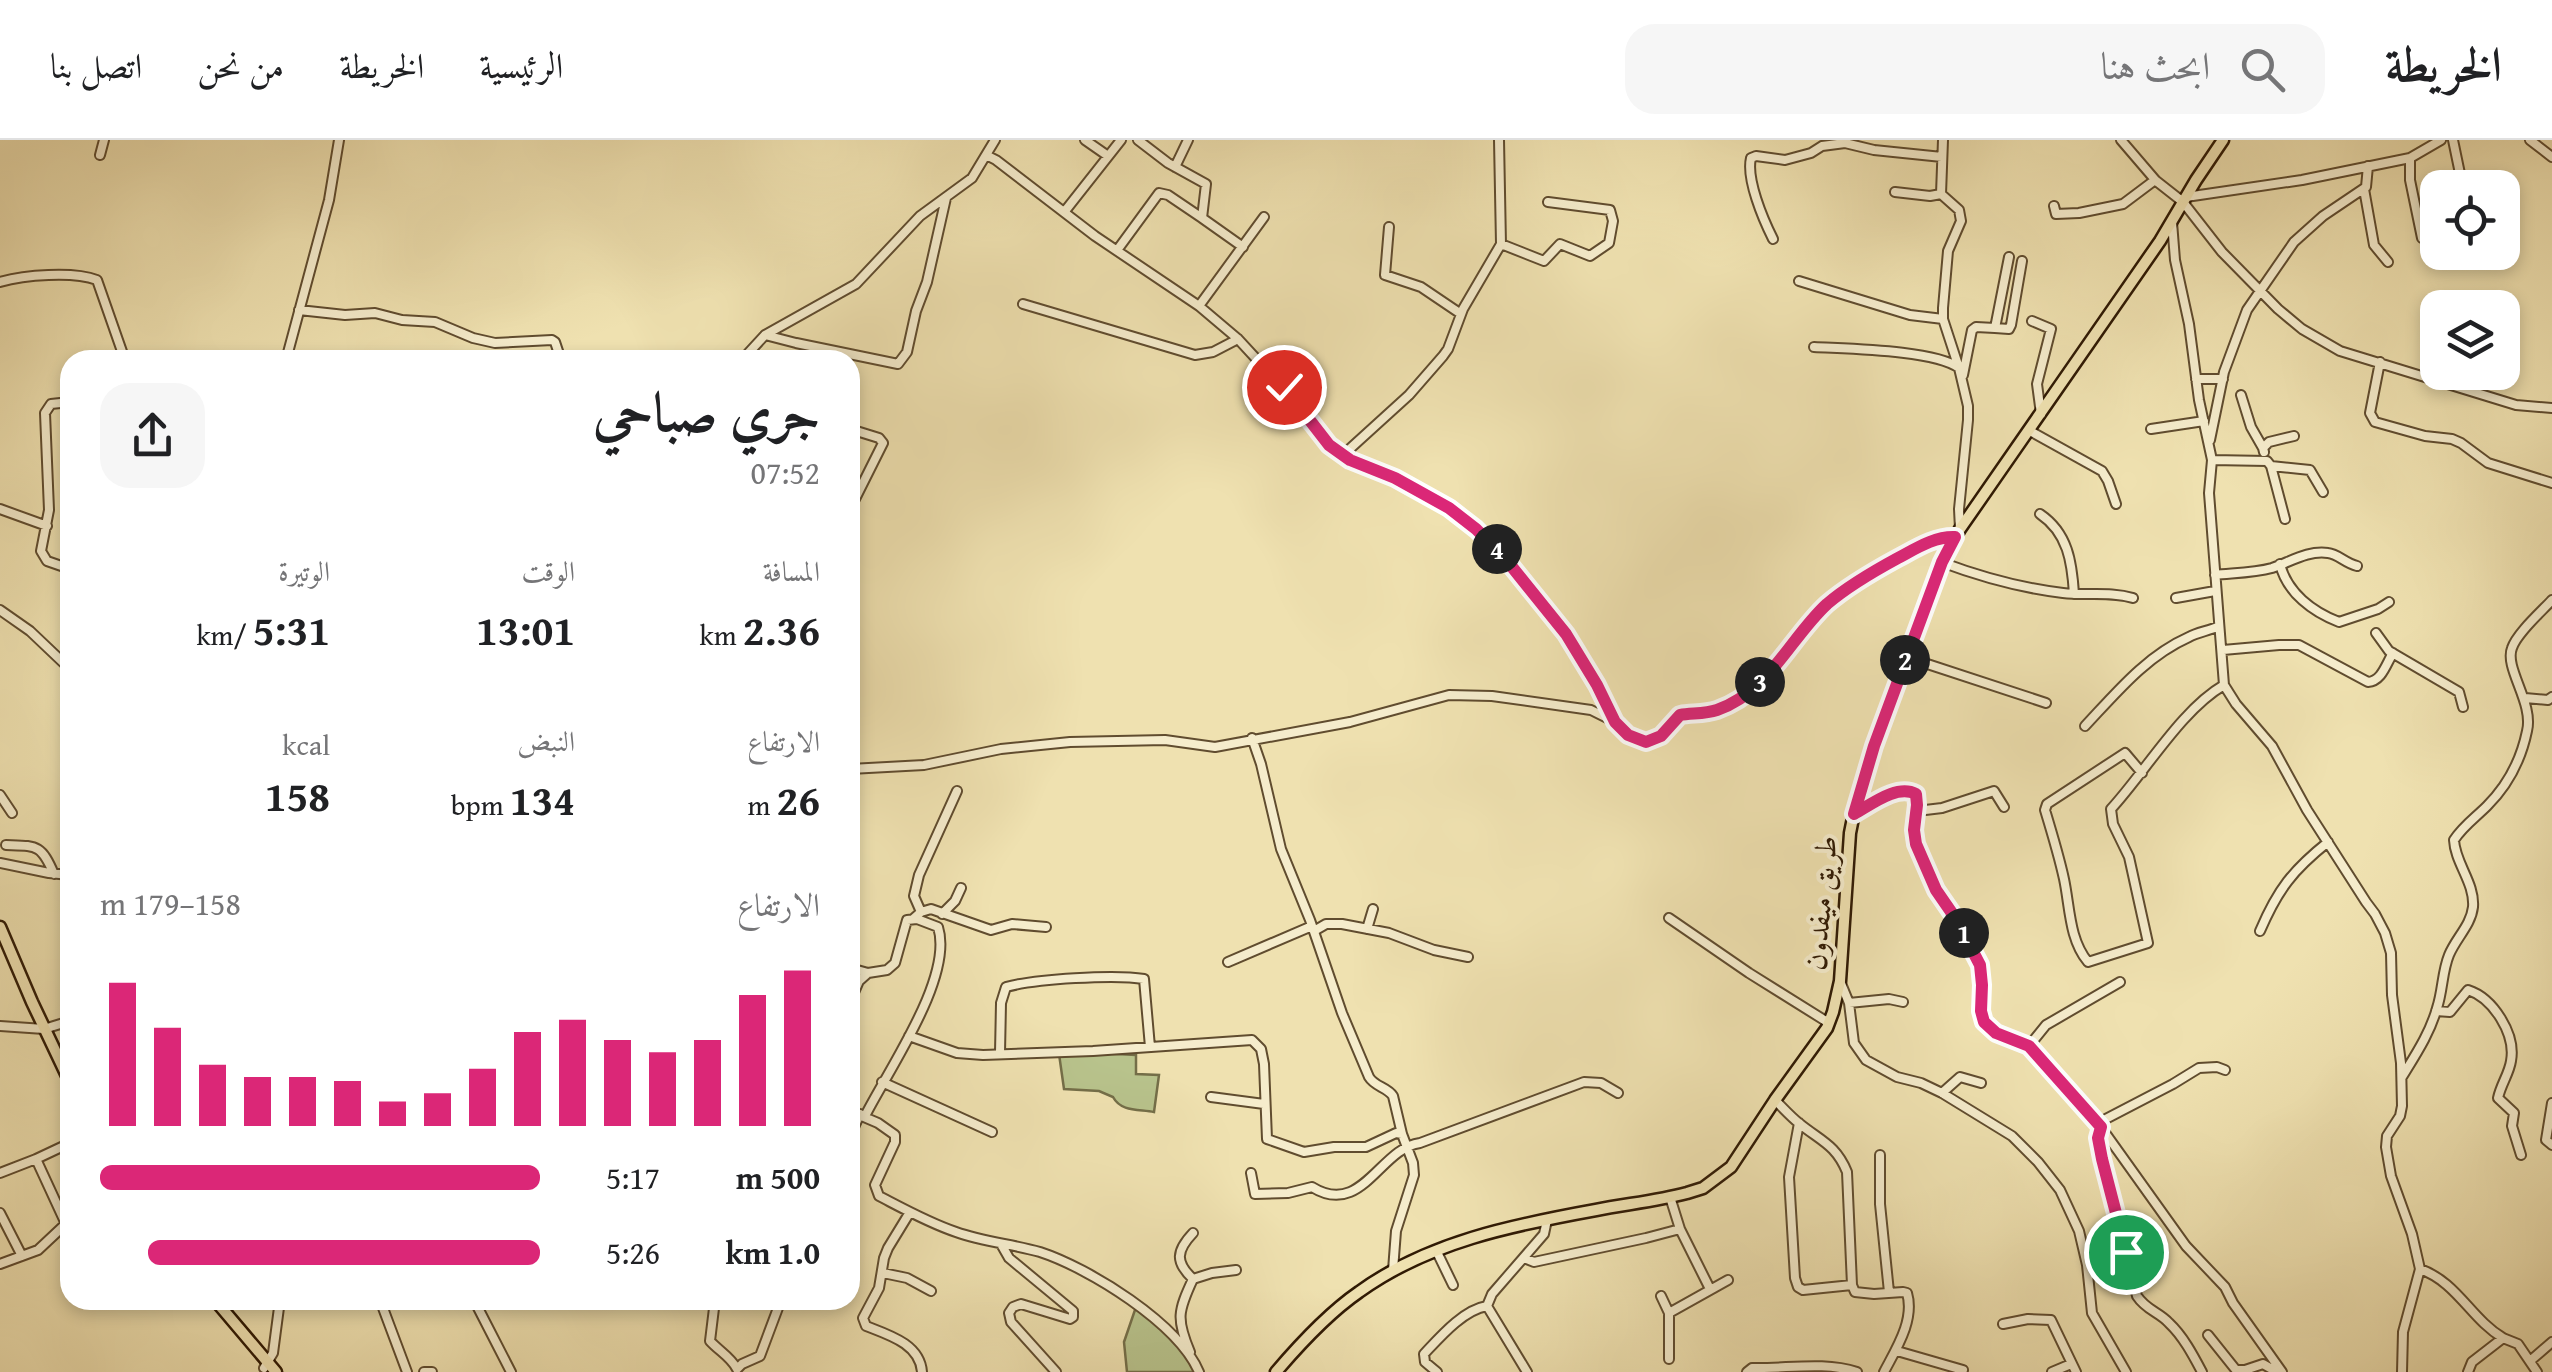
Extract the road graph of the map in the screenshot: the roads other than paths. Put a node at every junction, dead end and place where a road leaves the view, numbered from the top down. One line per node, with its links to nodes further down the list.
1 (104, 140): 15 (street)
2 (339, 140): 54 (street)
3 (995, 140): 16 (street)
4 (1085, 140): 17 (street)
5 (1121, 140): 17 (street)
6 (1138, 140): 22 (street)
7 (1188, 140): 22 (street)
8 (1499, 140): 42 (street)
9 (1943, 140): 18 (street)
10 (2121, 140): 24 (street)
11 (2223, 140): 25 (main road, طريق ميفدون)
12 (2441, 140): 20 (street)
13 (2453, 140): 23 (street)
14 (2530, 140): 19 (street)
15 (100, 155)
16 (986, 156): 30 (street); 34 (street)
17 (1108, 156): 34 (street)
18 (1942, 157): 29 (street); 40 (street)
19 (2552, 157)
20 (2410, 158): 21 (street); 39 (street)
21 (2368, 166): 26 (street); 28 (street)
22 (1176, 168): 36 (street)
23 (2459, 170)
24 (2156, 180): 32 (street); 33 (street)
25 (2196, 180): 28 (street); 32 (main road, طريق ميفدون)
26 (2364, 189): 48 (street); 51 (street)
27 (1895, 192): 29 (street)
28 (2210, 193): 32 (street)
29 (1940, 194): 56 (street)
30 (946, 196): 59 (street); 67 (street)
31 (1548, 202): 42 (street)
32 (2183, 203): 37 (main road, طريق ميفدون); 51 (street)
33 (2054, 206)
34 (1065, 212): 45 (street)
35 (1264, 217): 43 (street)
36 (1202, 218): 43 (street); 45 (street)
37 (2172, 222): 41 (main road, طريق ميفدون); 44 (street)
38 (1389, 227): 55 (street)
39 (2420, 228)
40 (1774, 238)
41 (2160, 241): 44 (street); 76 (main road, طريق ميفدون)
42 (1501, 244): 55 (street)
43 (1242, 247): 53 (street)
44 (2174, 248): 70 (street)
45 (1118, 249): 53 (street)
46 (2009, 256): 58 (street)
47 (2022, 261): 58 (street)
48 (2388, 262)
49 (1798, 281): 56 (street)
50 (0, 282): 62 (street)
51 (2260, 292): 68 (street); 72 (street)
52 (1023, 304): 60 (street)
53 (1200, 306): 60 (street)
54 (299, 310): 63 (street); 64 (street)
55 (1461, 314): 84 (street)
56 (1944, 319): 69 (street)
57 (2032, 321): 76 (street)
58 (1994, 328): 71 (street)
59 (765, 335): 65 (street); 66 (street)
60 (1238, 339): 84 (street)
61 (1814, 346): 69 (street)
62 (122, 350)
63 (289, 350)
64 (558, 350)
65 (751, 350)
66 (830, 350)
67 (860, 356)
68 (2380, 362): 75 (street); 87 (street)
69 (1959, 368): 71 (street)
70 (2196, 378): 72 (street); 77 (street)
71 (1962, 379): 95 (street)
72 (2223, 379): 82 (street)
73 (2241, 395): 83 (street)
74 (60, 403): 94 (street)
75 (2552, 408)
76 (2041, 414): 79 (main road, طريق ميفدون)
77 (2204, 421): 78 (street); 82 (street)
78 (2151, 429)
79 (2030, 431): 90 (street); 95 (main road, طريق ميفدون)
80 (860, 432): 88 (street)
81 (2294, 436): 83 (street)
82 (2209, 445): 85 (street)
83 (2263, 448): 86 (street)
84 (1343, 455): 119 (street)
85 (2212, 460): 86 (street); 100 (street)
86 (2269, 464): 89 (street); 93 (street)
87 (2552, 483)
88 (860, 490)
89 (2324, 492)
90 (2116, 504)
91 (0, 509): 94 (street)
92 (2040, 514): 102 (street)
93 (2285, 519)
94 (46, 526): 98 (street)
95 (1958, 533): 96 (main road, طريق ميفدون); 119 (street)
96 (1942, 562): 102 (street); 112 (main road, طريق ميفدون)
97 (2280, 564): 99 (street); 100 (street); 106 (street)
98 (60, 566)
99 (2357, 566)
100 (2215, 576): 101 (street)
101 (2216, 591): 104 (street); 108 (street)
102 (2074, 594): 103 (street)
103 (2132, 598)
104 (2176, 598)
105 (2552, 600): 115 (street)
106 (2389, 602)
107 (0, 610): 113 (street)
108 (2219, 626): 110 (street); 120 (street)
109 (2376, 633): 111 (street)
110 (2223, 650): 111 (street); 114 (street)
111 (2393, 653): 118 (street)
112 (1906, 658): 117 (street); 129 (main road, طريق ميفدون)
113 (60, 660)
114 (2224, 684): 123 (street); 130 (street)
115 (2525, 698): 116 (street); 154 (street)
116 (2552, 698)
117 (2046, 703)
118 (2463, 707)
119 (1615, 722): 121 (street)
120 (2085, 726)
121 (1252, 738): 122 (street); 143 (street)
122 (860, 768)
123 (2142, 773): 123 (street)
124 (956, 791): 138 (street)
125 (0, 795): 128 (street)
126 (2004, 807): 127 (street)
127 (1916, 811): 129 (street); 160 (street)
128 (12, 813)
129 (1854, 814): 149 (main road, طريق ميفدون)
130 (2328, 842): 144 (street); 165 (street)
131 (6, 845): 133 (street)
132 (0, 863): 133 (street)
133 (54, 874): 134 (street)
134 (60, 874)
135 (961, 888): 137 (street)
136 (1373, 909): 142 (street)
137 (942, 914): 138 (street); 140 (street)
138 (917, 915): 148 (street); 159 (street)
139 (1669, 918): 155 (street)
140 (1046, 926)
141 (0, 927): 158 (main road)
142 (1367, 928): 143 (street); 145 (street)
143 (1313, 929): 146 (street); 179 (street)
144 (2260, 930)
145 (1468, 956)
146 (1228, 962)
147 (860, 970): 148 (street)
148 (868, 972): 150 (street)
149 (1840, 981): 152 (street); 155 (main road, طريق ميفدون)
150 (860, 982)
151 (2120, 982): 160 (street)
152 (1849, 1002): 153 (street); 169 (street)
153 (1903, 1002)
154 (2436, 1010): 165 (street); 183 (street)
155 (1828, 1023): 171 (main road, طريق ميفدون)
156 (60, 1025): 158 (street)
157 (0, 1026): 158 (street)
158 (44, 1029): 163 (main road)
159 (909, 1036): 162 (street); 166 (street)
160 (2029, 1046): 177 (street)
161 (1150, 1047): 162 (street); 162 (street); 173 (street)
162 (1000, 1053)
163 (60, 1062)
164 (2226, 1070): 177 (street)
165 (2401, 1078): 201 (street)
166 (882, 1082): 174 (street); 178 (street)
167 (1982, 1082): 169 (street)
168 (1618, 1093): 180 (street)
169 (1942, 1093): 247 (street)
170 (1211, 1097): 173 (street)
171 (1774, 1100): 176 (street); 188 (main road, طريق ميفدون)
172 (2552, 1103): 181 (street)
173 (1264, 1104): 179 (street)
174 (860, 1111)
175 (860, 1115): 191 (street)
176 (1798, 1123): 208 (street); 208 (street)
177 (2100, 1125): 248 (street); 249 (street)
178 (992, 1132)
179 (1402, 1134): 180 (street)
180 (1406, 1145): 187 (street); 203 (street)
181 (2552, 1145)
182 (60, 1147): 185 (street)
183 (2522, 1155)
184 (1880, 1156): 211 (street)
185 (36, 1158): 186 (street); 189 (street)
186 (0, 1173)
187 (1251, 1173)
188 (1670, 1198): 192 (main road, طريق ميفدون); 193 (street)
189 (60, 1206)
190 (0, 1212): 198 (street)
191 (910, 1212): 196 (street); 204 (street)
192 (1548, 1220): 197 (main road, طريق ميفدون); 199 (street)
193 (1680, 1228): 199 (street); 209 (street)
194 (60, 1230): 198 (street)
195 (1192, 1232): 205 (street)
196 (1001, 1244): 227 (street); 239 (street)
197 (1436, 1250): 203 (main road, طريق ميفدون); 207 (street)
198 (22, 1256): 200 (street)
199 (1524, 1258): 213 (street)
200 (0, 1264)
201 (2420, 1269): 223 (street); 250 (street)
202 (1236, 1270): 205 (street)
203 (1393, 1270): 232 (main road, طريق ميفدون)
204 (883, 1273): 210 (street); 238 (street)
205 (1193, 1279): 227 (street)
206 (1728, 1280): 209 (street)
207 (1453, 1285)
208 (1852, 1285): 211 (street)
209 (1710, 1289): 220 (street)
210 (931, 1291)
211 (1889, 1292): 225 (street)
212 (1661, 1296): 220 (street)
213 (1487, 1306): 241 (street); 242 (street)
214 (223, 1310): 230 (main road)
215 (279, 1310): 230 (street)
216 (384, 1310): 234 (street)
217 (479, 1310): 237 (street)
218 (714, 1310): 231 (street)
219 (777, 1310): 231 (street)
220 (1669, 1313): 226 (street)
221 (2003, 1324): 229 (street)
222 (2208, 1335): 249 (street)
223 (2503, 1338): 228 (street); 251 (street)
224 (2552, 1342): 228 (street)
225 (1897, 1350): 233 (street); 245 (street)
226 (1669, 1358)
227 (1194, 1361): 240 (street)
228 (2530, 1361): 252 (street)
229 (2074, 1368): 246 (street)
230 (269, 1369)
231 (737, 1370)
232 (1278, 1371)
233 (1965, 1371)
234 (407, 1372)
235 (424, 1372): 236 (street)
236 (432, 1372)
237 (511, 1372)
238 (922, 1372)
239 (1056, 1372)
240 (1199, 1372)
241 (1437, 1372)
242 (1526, 1372)
243 (1746, 1372): 244 (street)
244 (1857, 1372)
245 (1884, 1372)
246 (2052, 1372)
247 (2126, 1372)
248 (2202, 1372)
249 (2280, 1372)
250 (2402, 1372)
251 (2468, 1372)
252 (2538, 1372)

